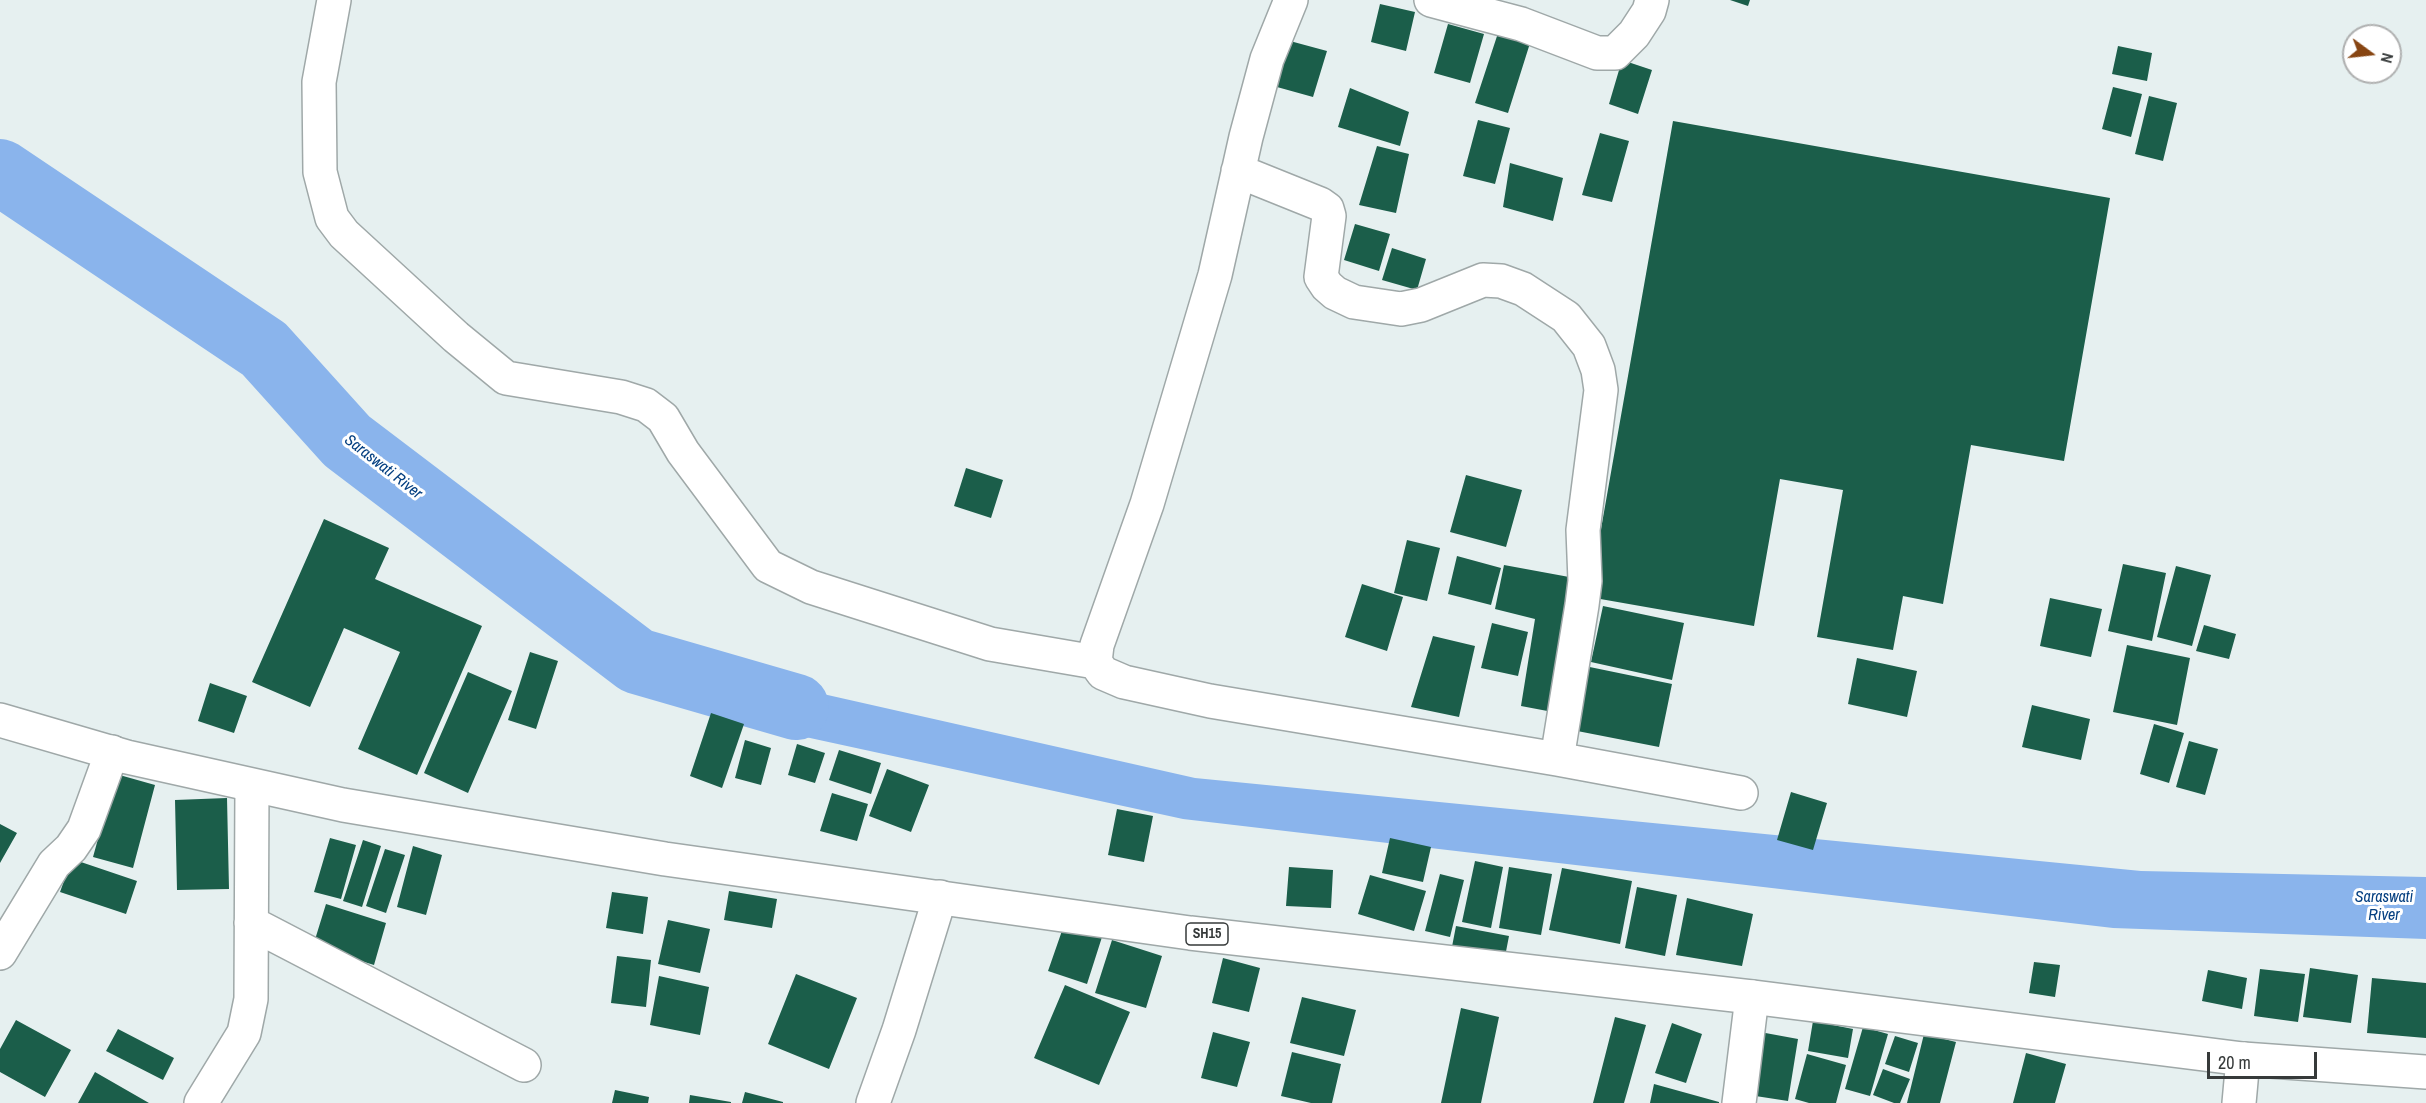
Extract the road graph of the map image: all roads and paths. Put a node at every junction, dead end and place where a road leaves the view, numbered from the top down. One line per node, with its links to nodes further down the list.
1 (334, 0): 6 (street)
2 (1291, 0): 5 (street)
3 (1431, 0): 4 (street)
4 (1652, 0)
5 (1238, 171): 6 (street); 9 (street)
6 (1095, 662): 9 (street)
7 (0, 720): 8 (street, SH15)
8 (112, 753): 10 (street, SH15); 14 (street)
9 (1557, 759): 11 (street)
10 (252, 786): 12 (street, SH15); 13 (street)
11 (1741, 793)
12 (940, 897): 15 (street, SH15); 20 (street)
13 (251, 923): 17 (street); 19 (street)
14 (0, 953)
15 (1752, 997): 16 (street, SH15); 21 (street)
16 (2242, 1059): 18 (street, SH15); 22 (street)
17 (524, 1065)
18 (2426, 1072)
19 (201, 1103)
20 (873, 1103)
21 (1739, 1103)
22 (2239, 1103)

